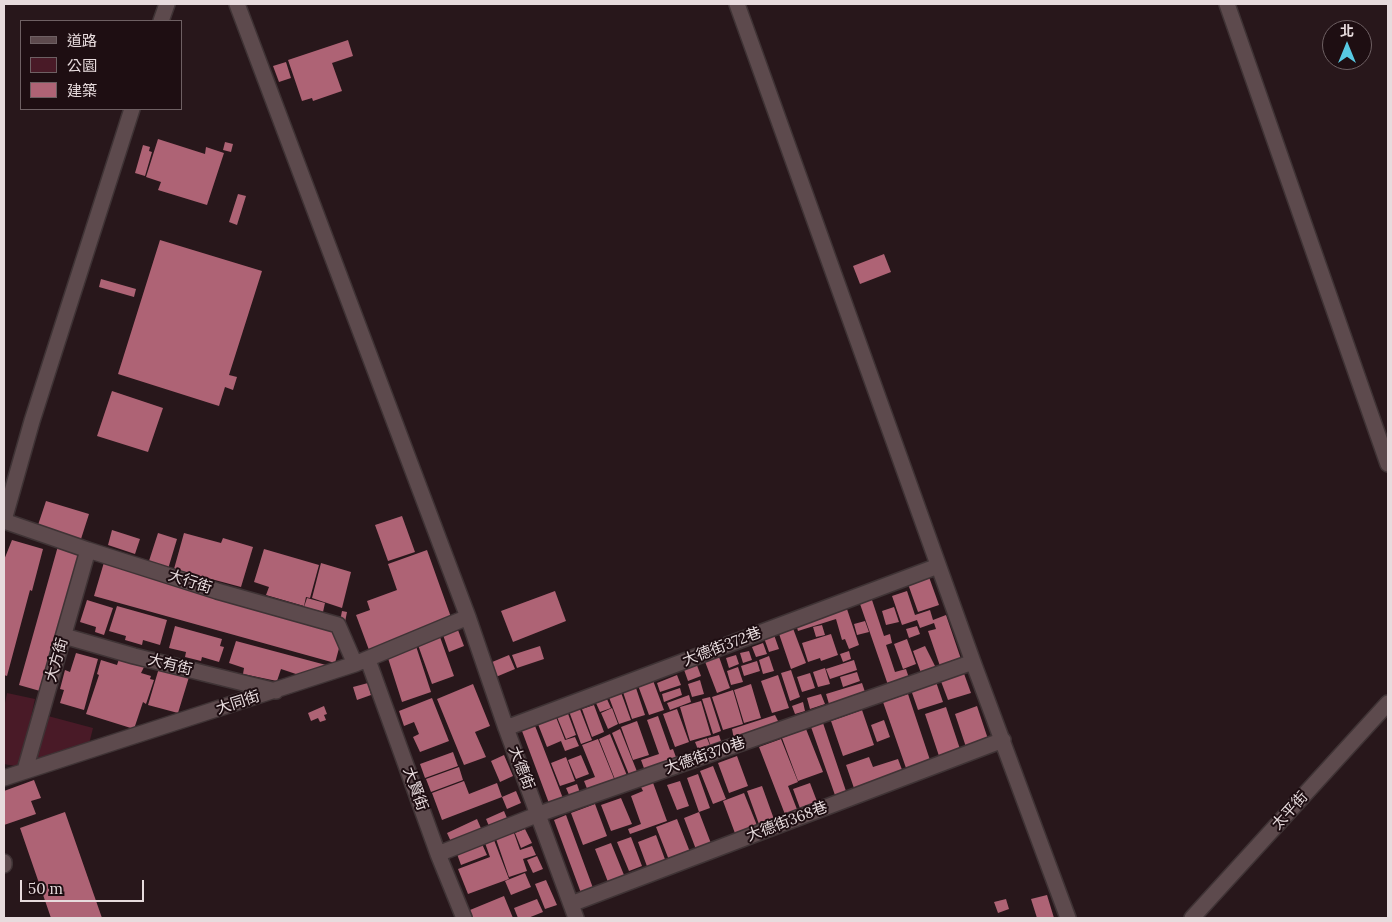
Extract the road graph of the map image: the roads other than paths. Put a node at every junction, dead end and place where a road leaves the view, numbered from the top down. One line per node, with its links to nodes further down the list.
1 (167, 4): 5 (street)
2 (236, 4): 11 (street, 大德街)
3 (738, 4): 10 (street)
4 (1227, 4): 7 (street)
5 (161, 20)
6 (132, 110): 8 (street)
7 (1388, 464)
8 (4, 520): 9 (street, 大行街)
9 (88, 550): 12 (street, 大方街); 13 (street, 大行街)
10 (938, 566): 14 (street); 17 (street, 大德街372巷)
11 (468, 618): 13 (street, 大同街); 17 (street, 大德街)
12 (64, 636): 15 (street, 大有街); 19 (street, 大方街)
13 (362, 662): 15 (street, 大同街); 22 (street, 大賢街)
14 (973, 662): 18 (street); 21 (street, 大德街370巷)
15 (277, 691): 19 (street, 大同街)
16 (1388, 703): 27 (street, 太平街)
17 (506, 728): 21 (street, 大德街)
18 (1003, 740): 23 (street, 大德街368巷); 26 (street)
19 (25, 770): 20 (street, 大同街)
20 (4, 778)
21 (538, 814): 22 (street, 大德街370巷); 23 (street, 大德街)
22 (438, 854): 24 (street, 大賢街)
23 (571, 904): 25 (street, 大德街)
24 (464, 918)
25 (576, 918)
26 (1068, 918)
27 (1192, 918)

